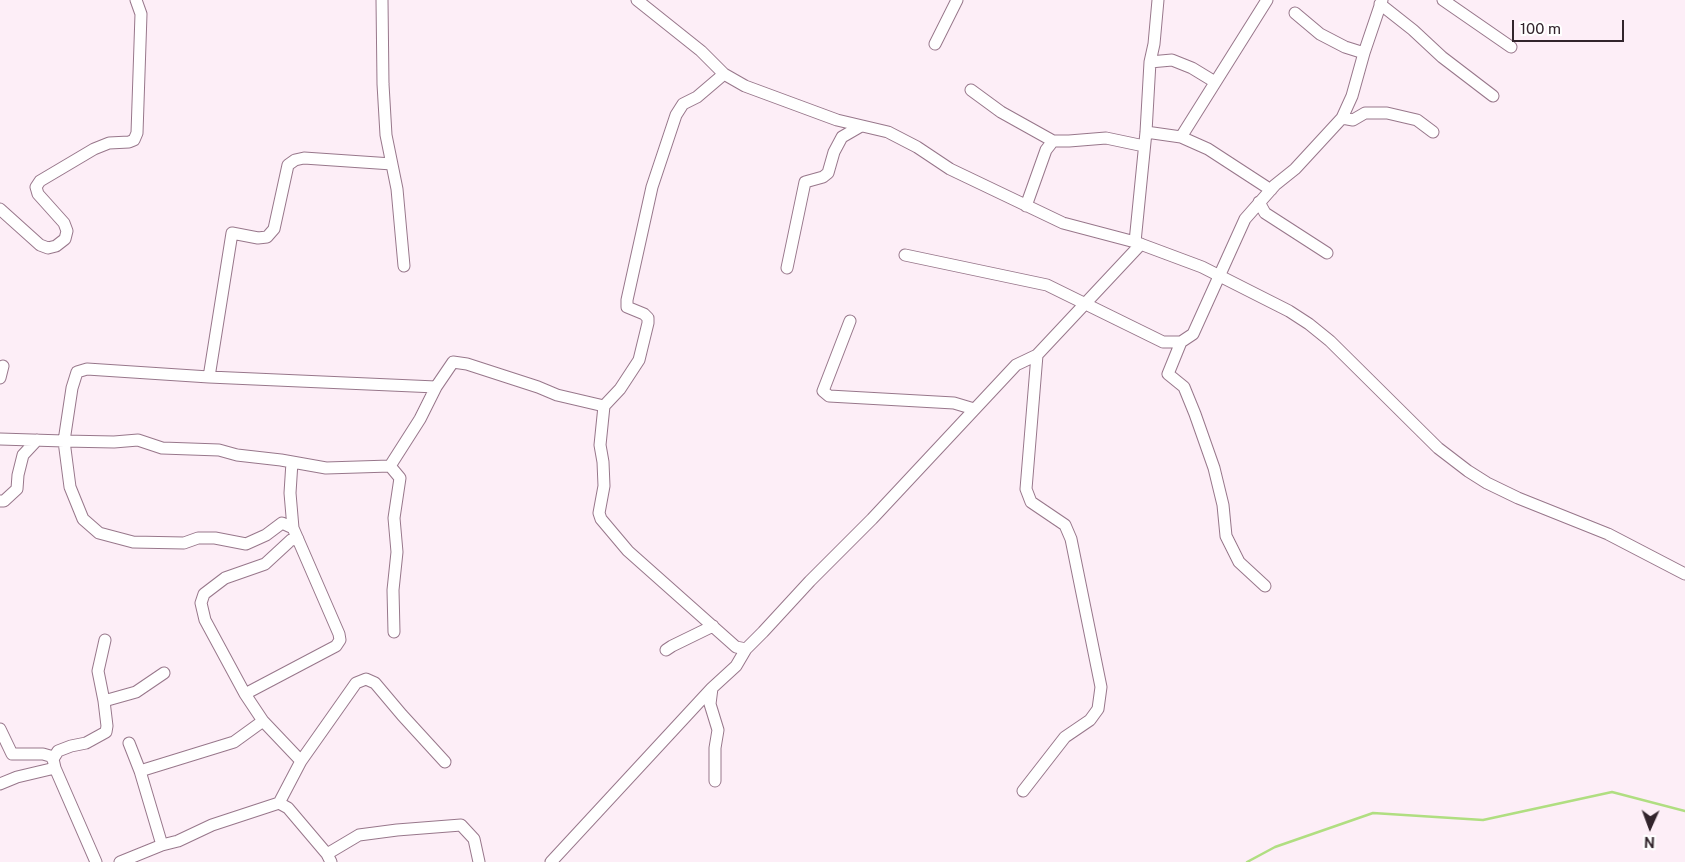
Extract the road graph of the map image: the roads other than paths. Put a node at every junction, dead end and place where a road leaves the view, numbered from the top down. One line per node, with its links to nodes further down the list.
1 (136, 0): 29 (street)
2 (382, 0): 25 (street)
3 (637, 0): 14 (street)
4 (957, 0): 10 (street)
5 (1158, 0): 13 (street)
6 (1267, 0): 15 (street)
7 (1443, 0): 11 (street)
8 (1381, 2): 12 (street); 17 (street)
9 (1295, 13): 12 (street)
10 (935, 44)
11 (1511, 47)
12 (1364, 53): 18 (street)
13 (1150, 62): 15 (street); 20 (street)
14 (724, 74): 19 (street); 44 (street)
15 (1215, 82): 22 (street)
16 (971, 90): 23 (street)
17 (1493, 96)
18 (1342, 118): 21 (street); 26 (street)
19 (861, 126): 28 (street); 34 (street)
20 (1146, 132): 22 (street); 24 (street)
21 (1433, 132)
22 (1181, 137): 26 (street)
23 (1053, 140): 24 (street); 28 (street)
24 (1144, 146): 30 (street)
25 (392, 164): 33 (street); 41 (street)
26 (1271, 190): 27 (street)
27 (1259, 202): 31 (street); 35 (street)
28 (1026, 206): 30 (street)
29 (0, 210)
30 (1138, 243): 35 (street); 36 (street)
31 (1327, 253)
32 (905, 255): 36 (street)
33 (404, 266)
34 (786, 268)
35 (1220, 276): 38 (street); 53 (street)
36 (1084, 305): 38 (street); 39 (street)
37 (850, 321): 45 (street)
38 (1181, 342): 54 (street)
39 (1037, 355): 45 (street); 75 (street)
40 (3, 366): 42 (street)
41 (209, 377): 43 (street); 48 (street)
42 (0, 378)
43 (436, 387): 44 (street); 50 (street)
44 (604, 406): 55 (street)
45 (974, 409): 58 (street)
46 (0, 439): 47 (street)
47 (37, 440): 48 (street); 51 (street)
48 (64, 441): 49 (street); 52 (street)
49 (292, 462): 50 (street); 52 (street)
50 (390, 466): 56 (street)
51 (0, 501)
52 (295, 534): 62 (street); 62 (street)
53 (1685, 574)
54 (1266, 586)
55 (713, 626): 58 (street); 59 (street)
56 (394, 632)
57 (105, 640): 63 (street)
58 (746, 649): 61 (street)
59 (666, 650)
60 (164, 673): 63 (street)
61 (712, 688): 73 (street); 82 (street)
62 (245, 694): 64 (street)
63 (104, 700): 70 (street)
64 (263, 721): 68 (street); 71 (street)
65 (0, 730): 67 (street)
66 (129, 743): 71 (street)
67 (12, 754): 70 (street); 72 (street)
68 (301, 761): 69 (street); 76 (street)
69 (445, 762)
70 (54, 764): 72 (street); 79 (street)
71 (140, 771): 77 (street)
72 (18, 777): 74 (street)
73 (715, 780)
74 (0, 784)
75 (1023, 791)
76 (279, 803): 77 (street); 78 (street)
77 (162, 845): 80 (street)
78 (329, 858): 81 (street)
79 (96, 862)
80 (120, 862)
81 (479, 862)
82 (551, 862)

